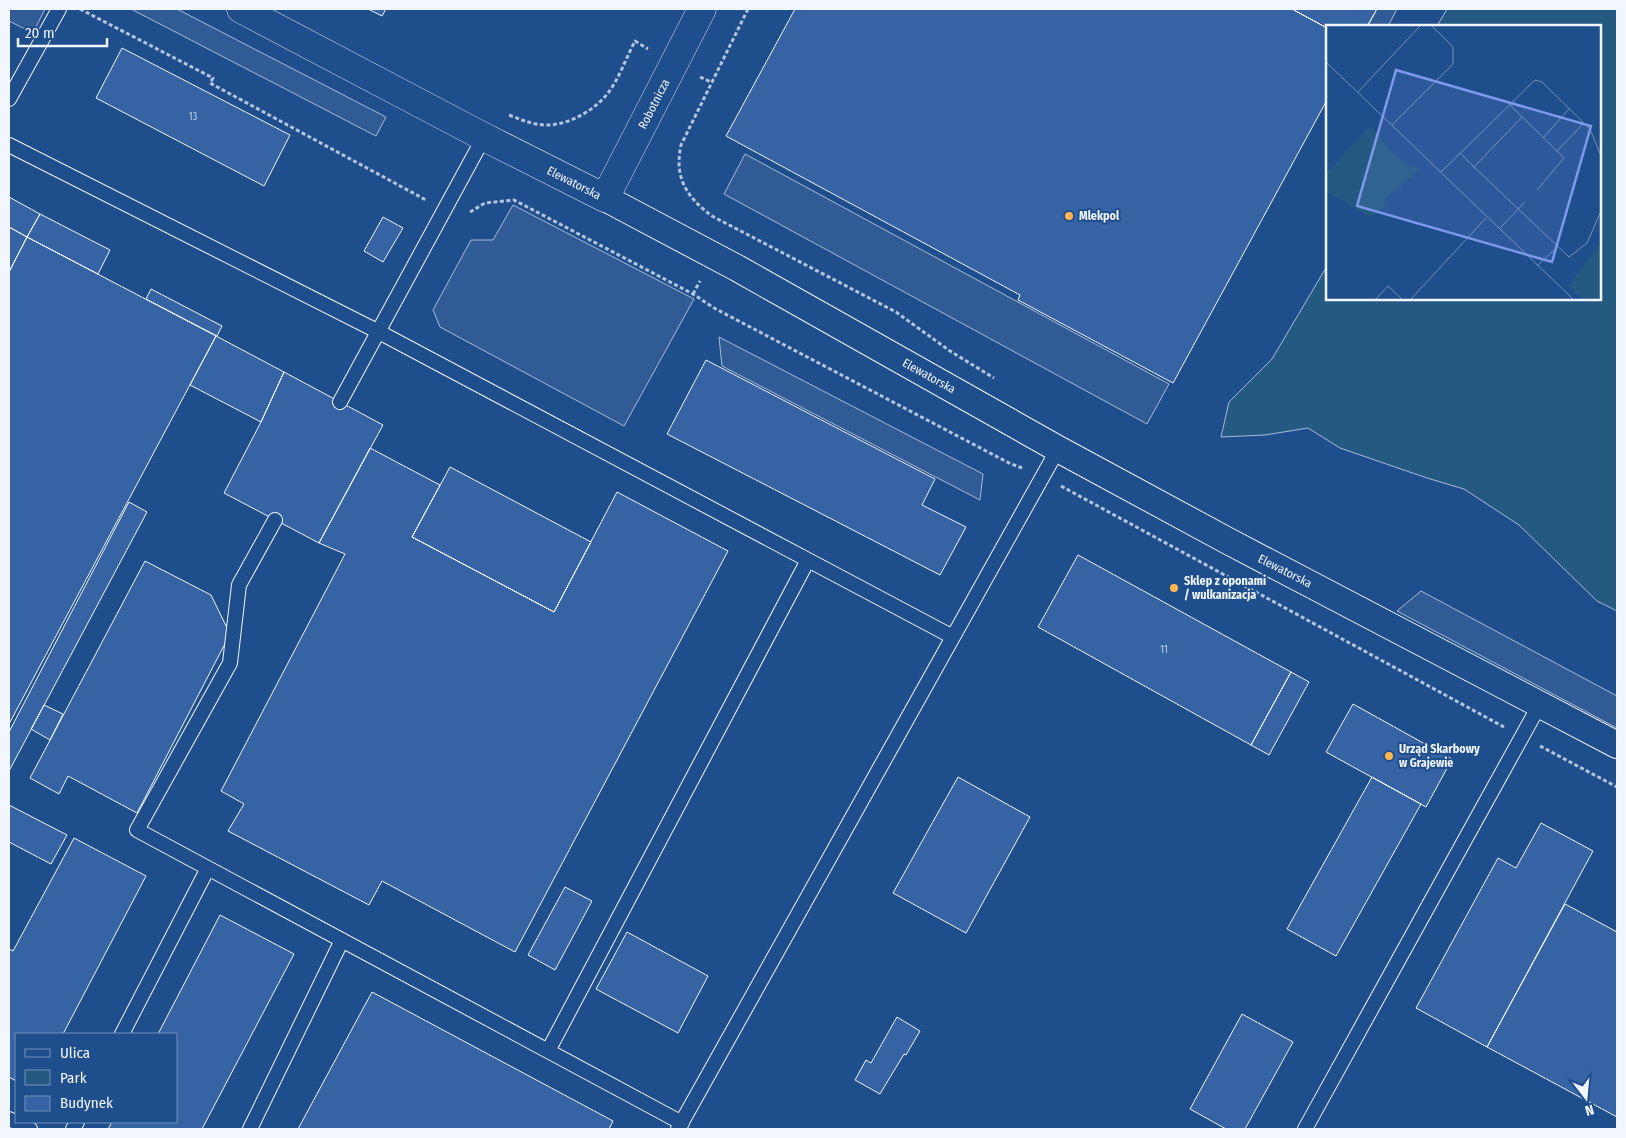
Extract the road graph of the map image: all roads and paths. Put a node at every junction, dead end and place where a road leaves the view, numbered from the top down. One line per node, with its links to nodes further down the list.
1 (59, 9): 7 (lane)
2 (80, 9): 12 (path)
3 (241, 9): 9 (street, Elewatorska)
4 (702, 9): 11 (street, Robotnicza)
5 (748, 9): 14 (path)
6 (635, 41): 8 (path)
7 (9, 99)
8 (503, 112)
9 (484, 137): 11 (street, Elewatorska); 12 (lane)
10 (9, 146): 13 (lane)
11 (605, 198): 16 (street, Elewatorska)
12 (444, 209): 13 (lane); 17 (path)
13 (379, 332): 15 (lane); 19 (lane)
14 (995, 378)
15 (340, 402)
16 (1058, 449): 17 (lane); 21 (street, Elewatorska)
17 (1043, 476): 20 (lane); 22 (path)
18 (275, 520): 25 (lane)
19 (808, 560): 20 (lane); 28 (lane)
20 (953, 637): 30 (lane)
21 (1540, 704): 22 (lane); 23 (street, Elewatorska)
22 (1522, 736): 24 (path); 33 (lane)
23 (1617, 745)
24 (1617, 787)
25 (208, 868): 26 (lane); 27 (lane)
26 (342, 940): 28 (lane); 32 (lane)
27 (123, 1033)
28 (548, 1051): 30 (lane)
29 (17, 1123): 31 (lane)
30 (680, 1126)
31 (30, 1129)
32 (250, 1129)
33 (1305, 1129)

